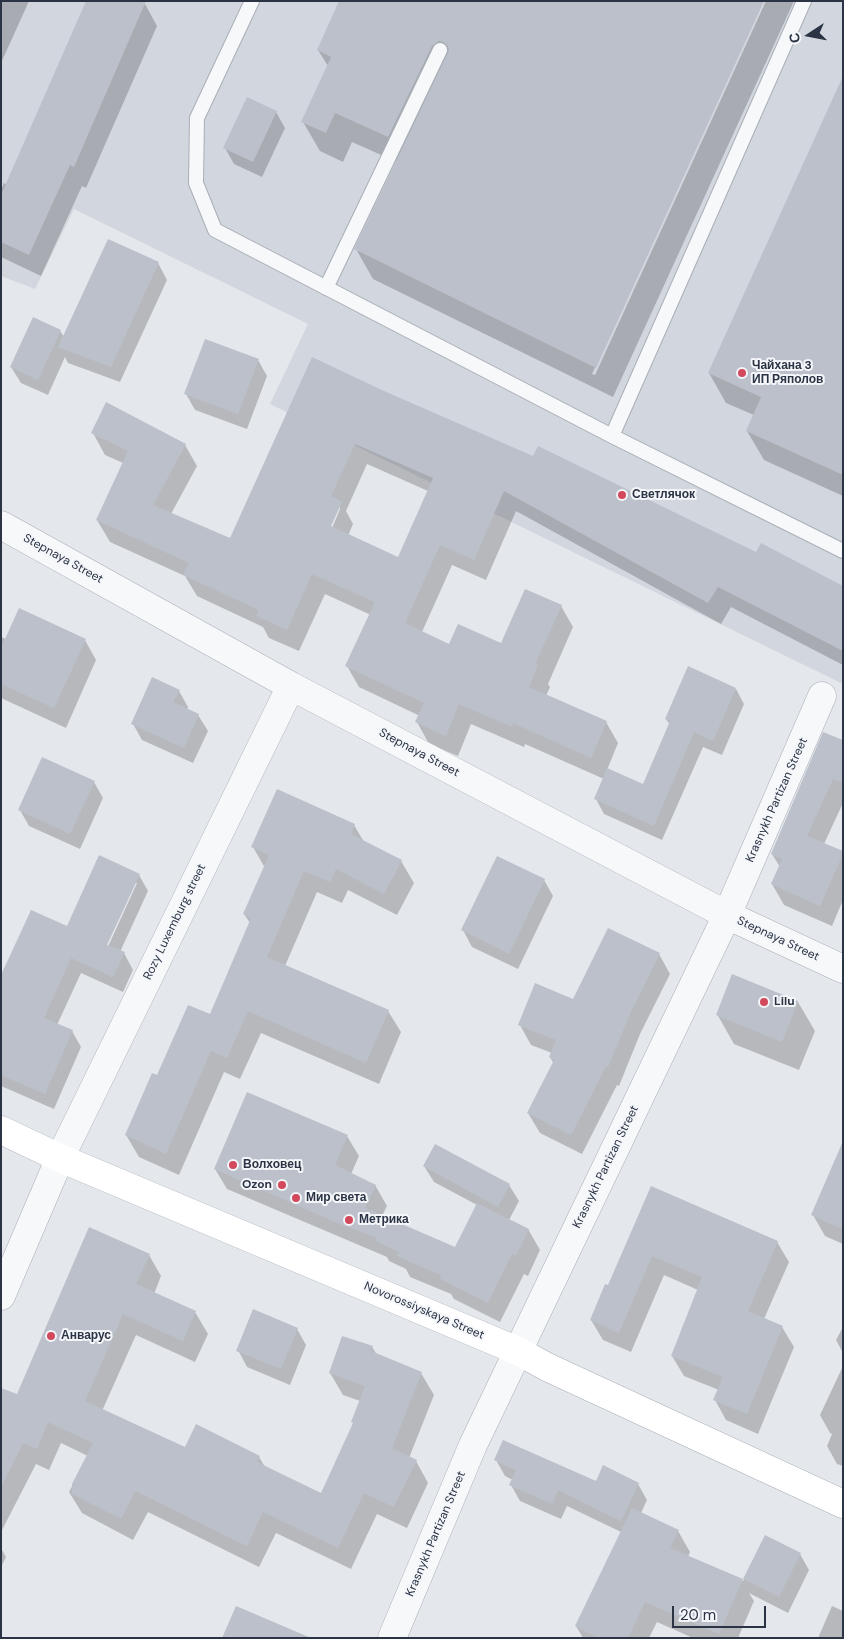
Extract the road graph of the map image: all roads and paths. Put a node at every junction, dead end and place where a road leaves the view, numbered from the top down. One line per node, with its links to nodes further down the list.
1 (252, 1): 4 (lane)
2 (804, 1): 5 (lane)
3 (440, 50): 4 (lane)
4 (326, 288): 5 (lane)
5 (612, 436): 7 (lane)
6 (1, 525): 8 (street, Stepnaya Street)
7 (843, 551)
8 (291, 686): 10 (street, Stepnaya Street); 13 (street, Rozy Luxemburg street)
9 (822, 696): 10 (street, Krasnykh Partizan Street)
10 (727, 915): 11 (street, Stepnaya Street); 15 (street, Krasnykh Partizan Street)
11 (843, 969)
12 (1, 1130): 13 (street, Novorossiyskaya Street)
13 (60, 1158): 14 (street, Rozy Luxemburg street); 15 (street, Novorossiyskaya Street)
14 (1, 1296)
15 (518, 1351): 16 (street, Novorossiyskaya Street); 17 (street, Krasnykh Partizan Street)
16 (843, 1504)
17 (392, 1638)

